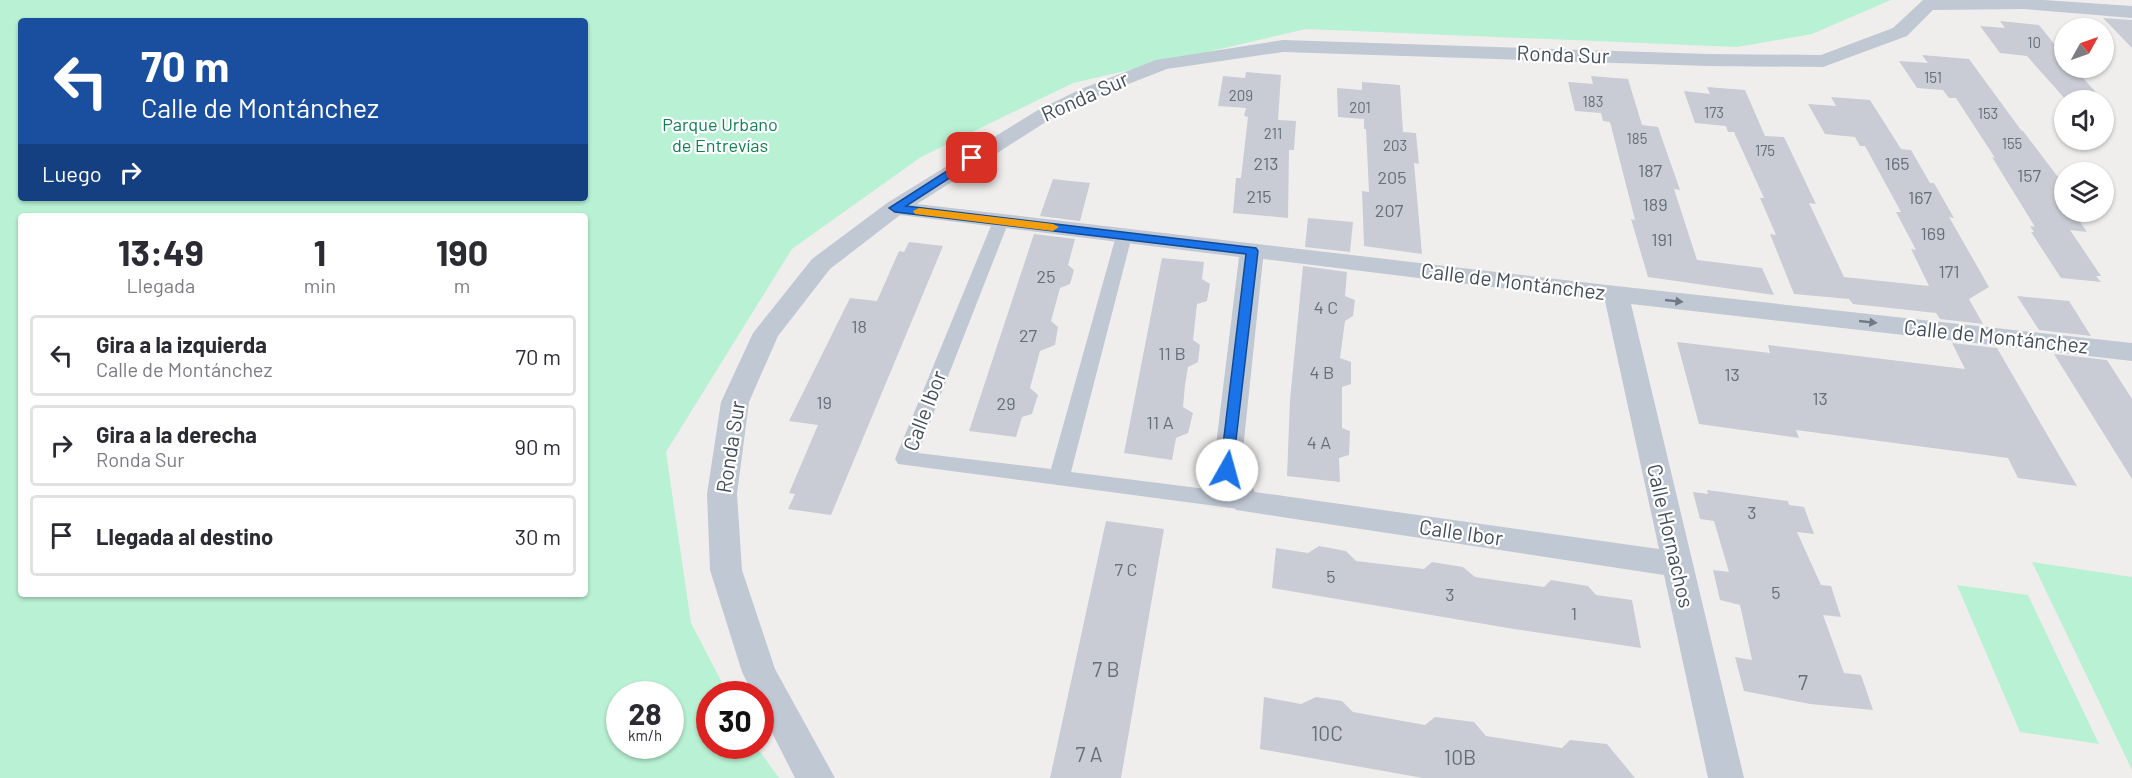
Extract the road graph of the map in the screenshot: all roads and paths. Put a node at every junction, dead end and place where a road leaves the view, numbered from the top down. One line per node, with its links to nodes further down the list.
1 (2018, 2): 2 (street); 3 (street)
2 (1930, 3): 4 (street, Ronda Sur)
3 (2132, 12)
4 (895, 208): 5 (street, Calle de Montánchez); 13 (street, Ronda Sur)
5 (1001, 221): 6 (street, Calle de Montánchez); 10 (street, Calle Ibor)
6 (1124, 236): 7 (street, Calle de Montánchez); 10 (street)
7 (1252, 251): 8 (street, Calle de Montánchez); 11 (street)
8 (1616, 294): 9 (street, Calle de Montánchez, one-way to 9); 12 (street, Calle Hornachos)
9 (2132, 352)
10 (1059, 478): 11 (street, Calle Ibor)
11 (1246, 502): 12 (street, Calle Ibor)
12 (1677, 564): 14 (street, Calle Hornachos)
13 (817, 778)
14 (1726, 778)

